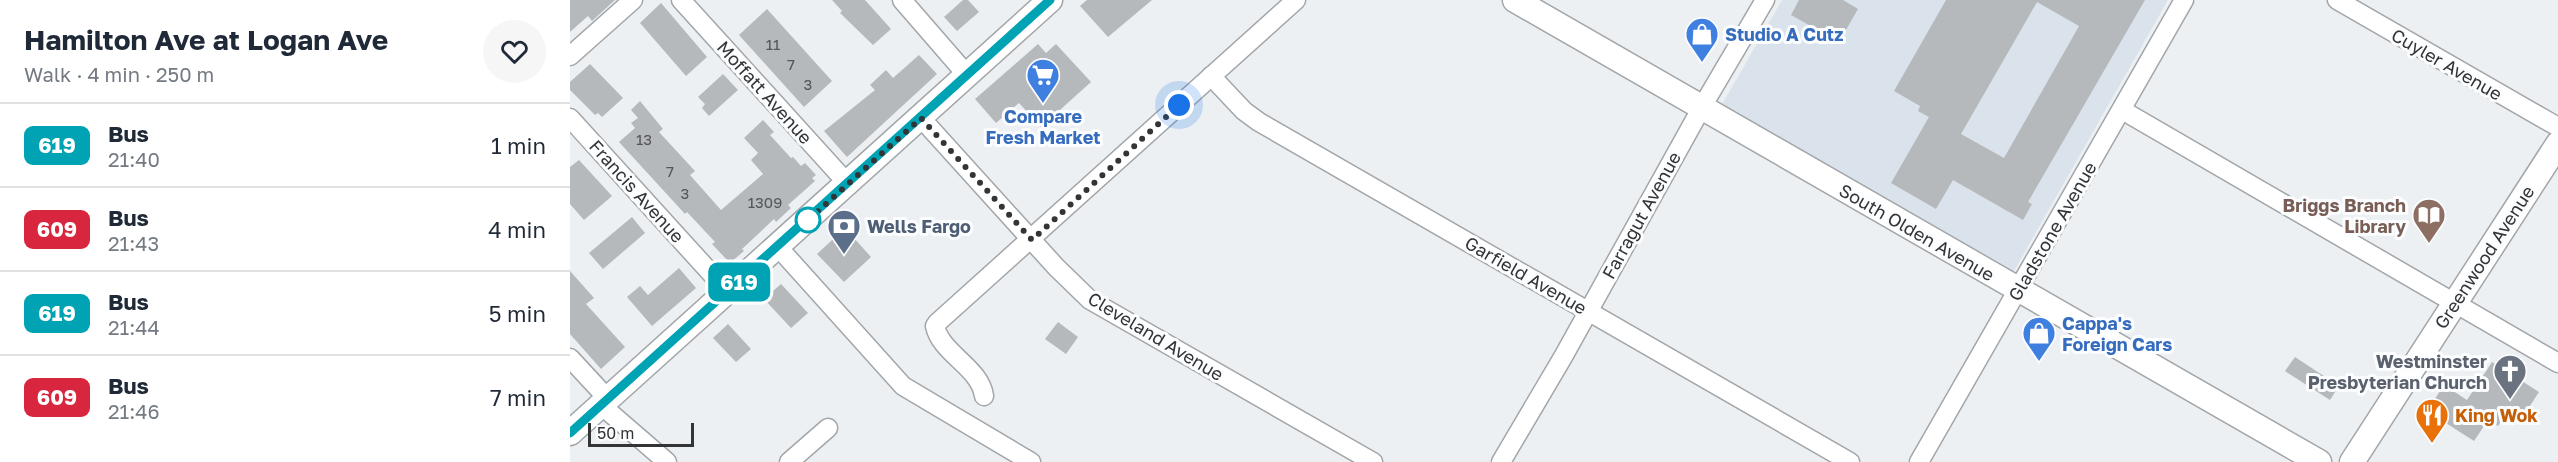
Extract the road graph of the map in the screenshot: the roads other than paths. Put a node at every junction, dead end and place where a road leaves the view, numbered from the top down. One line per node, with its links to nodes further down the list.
1 (633, 0): 10 (street)
2 (681, 0): 19 (street, Moffatt Avenue)
3 (902, 0): 11 (street)
4 (1050, 0): 11 (main road)
5 (1296, 0): 12 (street)
6 (1515, 0): 13 (main road, South Olden Avenue)
7 (1765, 0): 13 (street, Farragut Avenue)
8 (2184, 0): 14 (street, Gladstone Avenue)
9 (2337, 0): 17 (street, Cuyler Avenue)
10 (570, 56)
11 (967, 75): 16 (main road)
12 (1211, 76): 20 (street); 25 (street, Garfield Avenue)
13 (1702, 107): 22 (main road, South Olden Avenue); 25 (street, Farragut Avenue)
14 (2122, 110): 22 (street, Gladstone Avenue); 24 (street)
15 (570, 118): 23 (street, Francis Avenue)
16 (921, 118): 19 (main road); 20 (street, Cleveland Avenue)
17 (2558, 127)
18 (2558, 144): 24 (main road, Greenwood Avenue)
19 (848, 184): 21 (main road)
20 (1032, 240): 28 (street); 35 (street, Cleveland Avenue)
21 (778, 248): 23 (main road); 34 (street)
22 (2018, 291): 38 (street, Gladstone Avenue); 39 (main road, South Olden Avenue)
23 (728, 292): 29 (main road)
24 (2454, 304): 27 (street); 40 (main road, Greenwood Avenue)
25 (1588, 309): 36 (street, Farragut Avenue); 37 (street, Garfield Avenue)
26 (570, 358): 29 (street)
27 (2558, 363)
28 (984, 396)
29 (604, 402): 31 (main road); 32 (street)
30 (828, 428): 33 (street)
31 (570, 433)
32 (667, 462)
33 (789, 462)
34 (1030, 462)
35 (1373, 462)
36 (1501, 462)
37 (1850, 462)
38 (1918, 462)
39 (2319, 462)
40 (2352, 462)

